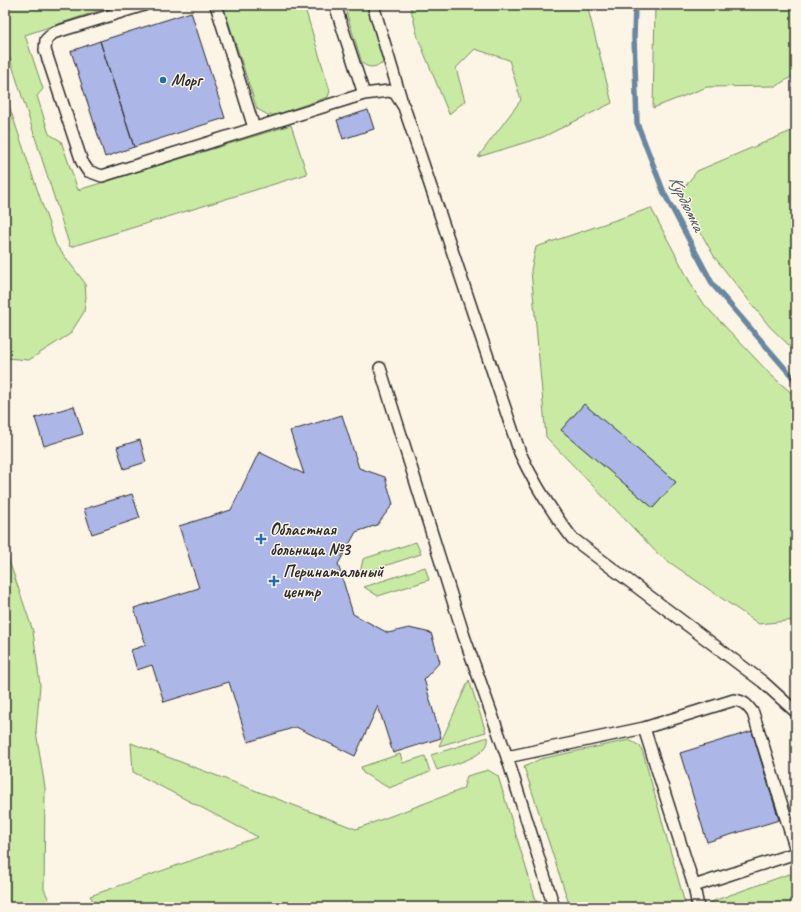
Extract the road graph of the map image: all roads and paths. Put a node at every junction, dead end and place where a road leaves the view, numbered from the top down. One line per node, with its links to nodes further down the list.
1 (144, 5): 7 (lane)
2 (216, 5): 7 (lane)
3 (335, 5): 5 (lane)
4 (373, 5): 6 (lane)
5 (364, 94): 6 (lane); 7 (lane)
6 (401, 99): 9 (lane)
7 (254, 128)
8 (380, 368): 11 (lane)
9 (796, 712)
10 (644, 728): 11 (lane); 12 (lane); 13 (lane)
11 (507, 757): 14 (lane)
12 (796, 851): 13 (lane)
13 (694, 886): 15 (lane)
14 (554, 907)
15 (698, 907)

